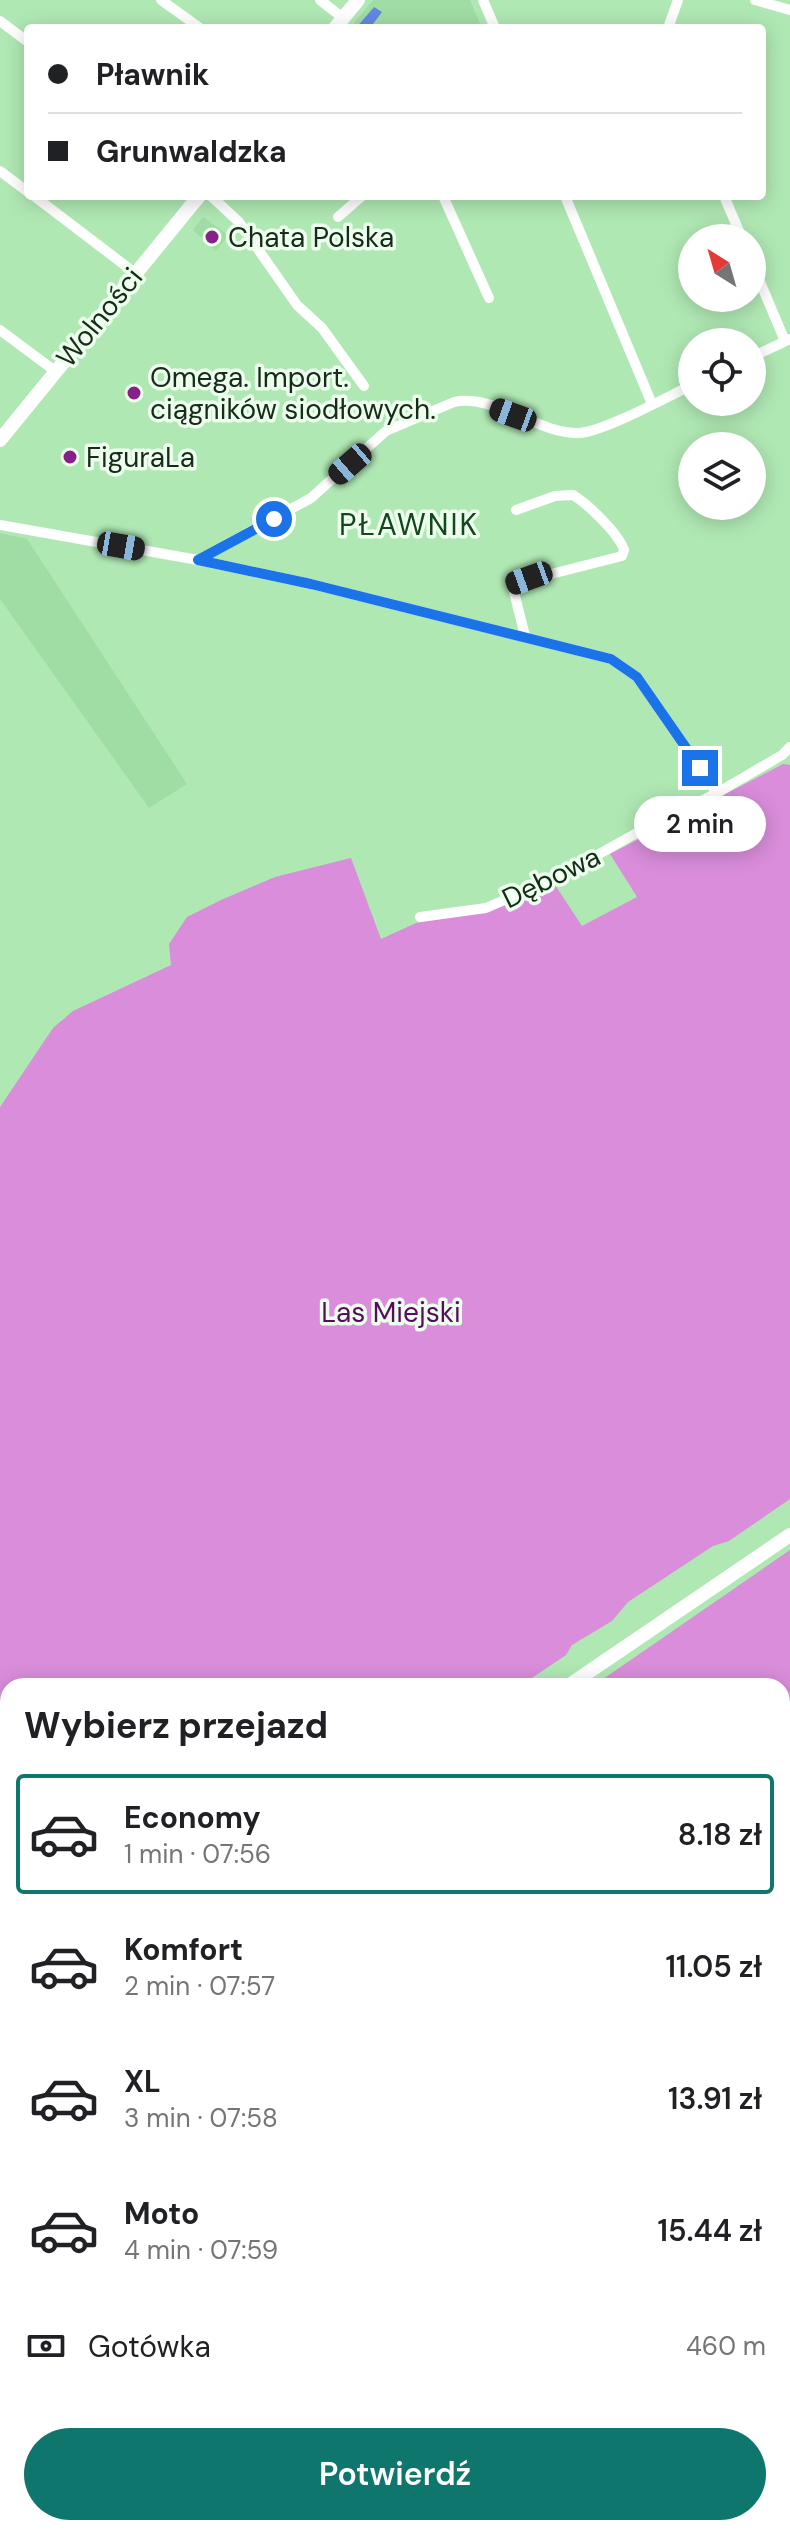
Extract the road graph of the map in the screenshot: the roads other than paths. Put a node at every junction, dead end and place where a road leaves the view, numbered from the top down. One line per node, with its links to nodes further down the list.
1 (161, 0): 10 (street)
2 (320, 0): 9 (street)
3 (358, 0): 9 (street)
4 (483, 0): 11 (street)
5 (678, 0): 12 (street)
6 (755, 0): 7 (street)
7 (790, 10)
8 (0, 21): 13 (street)
9 (339, 23)
10 (194, 24)
11 (493, 24)
12 (669, 24)
13 (24, 39)
14 (0, 171): 15 (street)
15 (24, 189)
16 (39, 200): 25 (street)
17 (196, 200): 25 (street, Wolności)
18 (215, 200): 32 (street)
19 (357, 200): 23 (street)
20 (445, 200): 27 (street)
21 (567, 200): 34 (street)
22 (726, 200): 24 (street)
23 (338, 217)
24 (736, 224)
25 (135, 273): 31 (street, Wolności)
26 (766, 293): 29 (street)
27 (489, 298)
28 (0, 330): 31 (street)
29 (788, 340): 30 (street)
30 (766, 350)
31 (55, 371): 35 (street, Wolności)
32 (364, 386)
33 (678, 392): 34 (street)
34 (652, 404): 38 (street)
35 (0, 440)
36 (516, 510): 39 (street)
37 (0, 525): 38 (street)
38 (198, 560): 39 (street)
39 (525, 636): 41 (street)
40 (786, 751): 41 (street, Dębowa)
41 (717, 793): 42 (street, Dębowa)
42 (420, 917)
43 (790, 1535): 44 (street)
44 (580, 1678)

